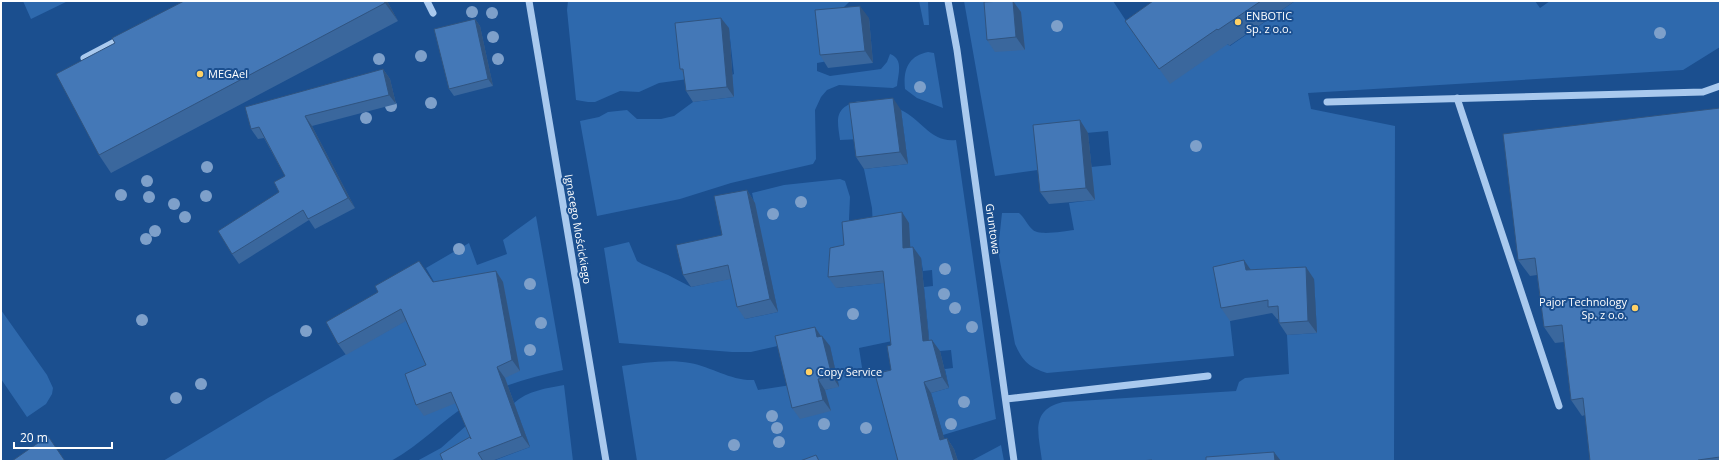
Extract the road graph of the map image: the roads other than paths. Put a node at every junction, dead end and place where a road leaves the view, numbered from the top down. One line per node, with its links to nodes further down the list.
1 (427, 1): 4 (street)
2 (529, 1): 13 (street, Ignacego Mościckiego)
3 (948, 1): 11 (street, Gruntowa)
4 (433, 13)
5 (131, 33): 6 (street)
6 (84, 58)
7 (1720, 86): 8 (street)
8 (1457, 98): 9 (street); 12 (street)
9 (1327, 102)
10 (1208, 376): 11 (street)
11 (1006, 399): 14 (street, Gruntowa)
12 (1559, 406)
13 (606, 461)
14 (1014, 461)

